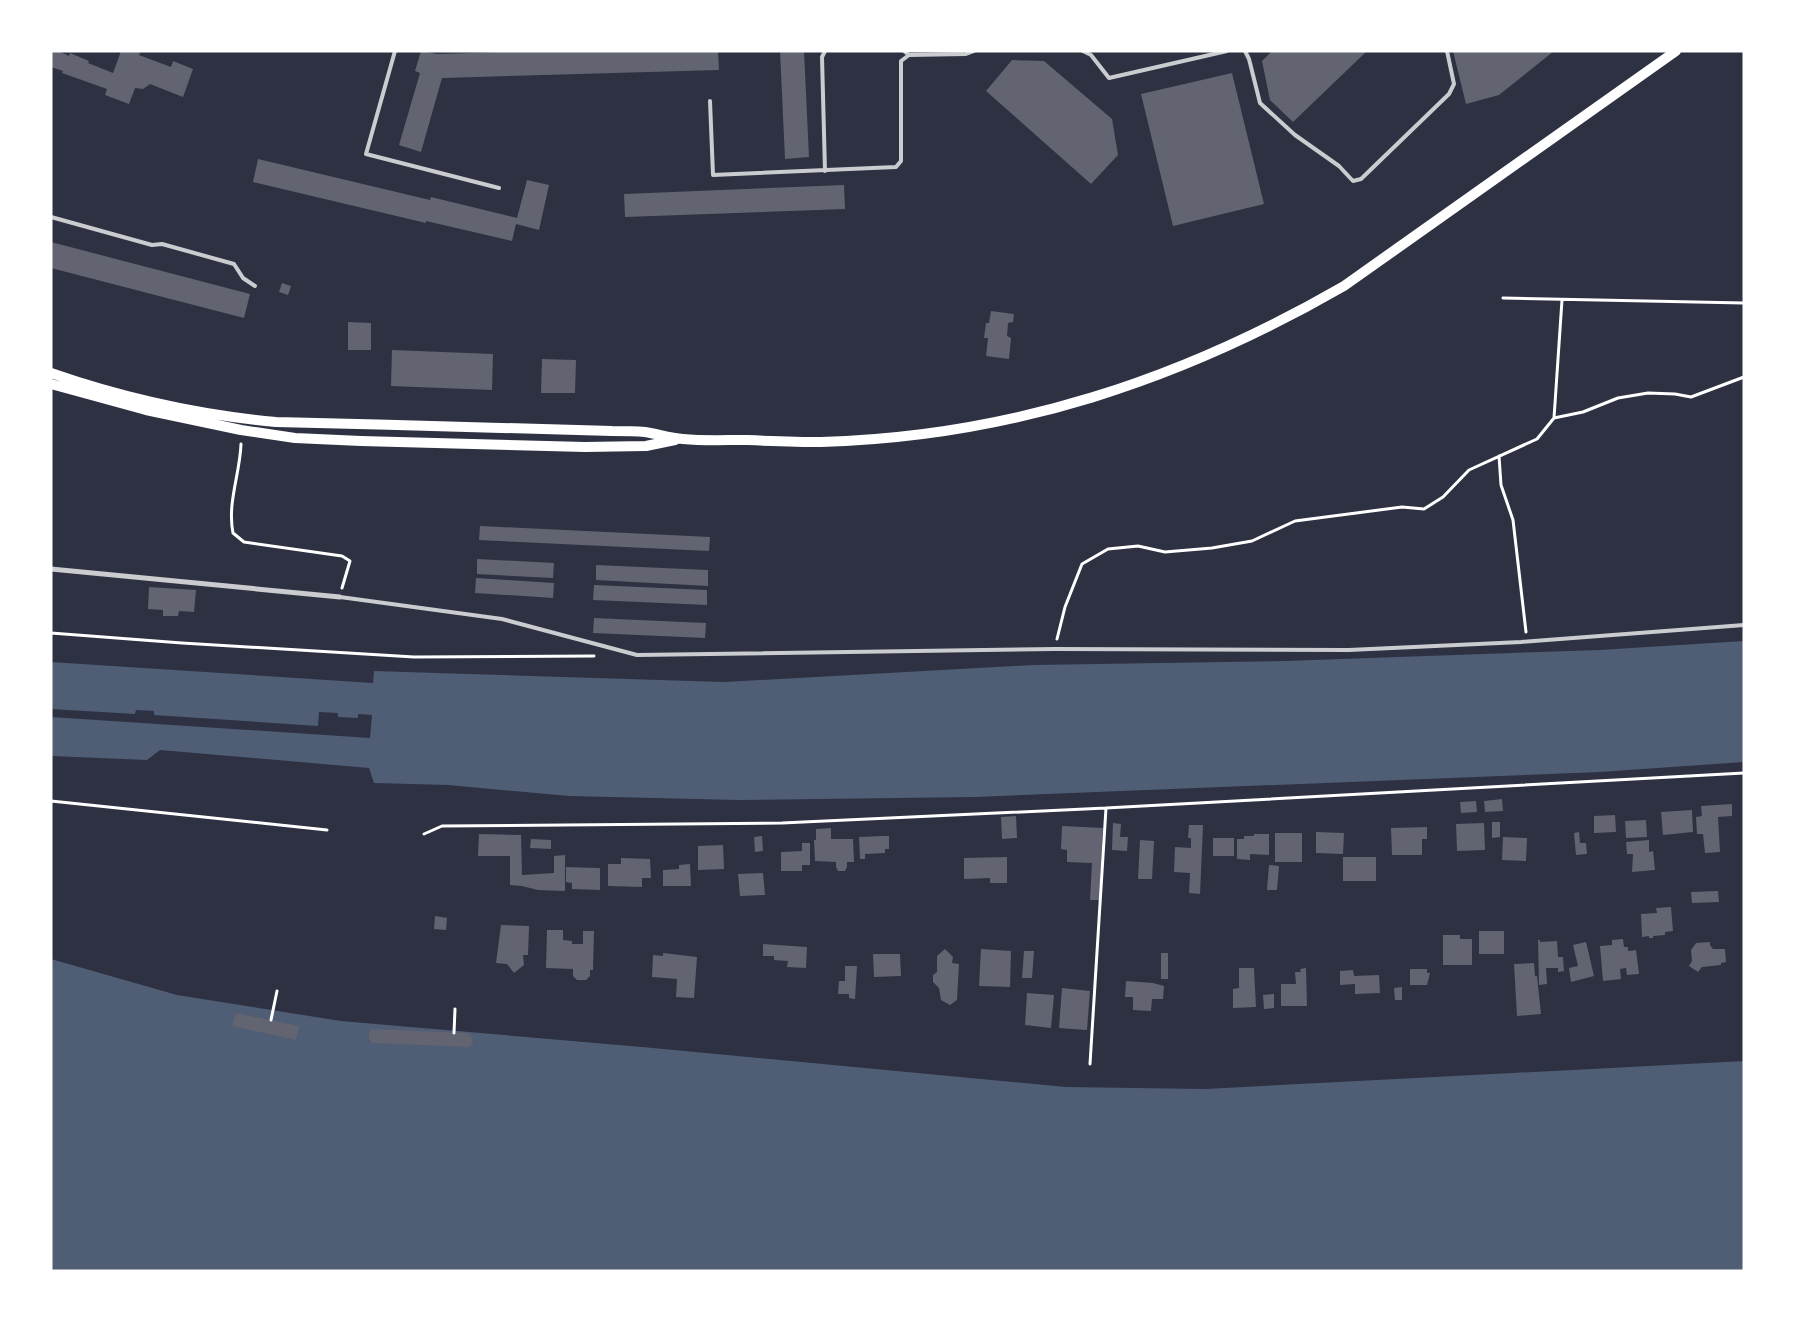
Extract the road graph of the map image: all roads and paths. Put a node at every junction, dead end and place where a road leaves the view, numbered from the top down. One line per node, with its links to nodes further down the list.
1 (395, 51): 14 (lane)
2 (825, 51): 13 (lane)
3 (904, 51): 11 (lane)
4 (974, 51): 11 (lane)
5 (1083, 51): 10 (lane)
6 (1227, 51): 10 (lane)
7 (1245, 51): 8 (lane)
8 (1447, 51)
9 (1676, 51): 25 (main road)
10 (1092, 53)
11 (909, 55): 13 (lane)
12 (710, 101): 13 (lane)
13 (826, 171)
14 (499, 188)
15 (51, 217): 16 (lane)
16 (255, 286)
17 (1503, 298): 18 (path)
18 (1562, 300): 19 (path); 23 (path)
19 (1744, 303)
20 (51, 373): 25 (main road)
21 (1744, 377): 23 (path)
22 (51, 384): 24 (main road)
23 (1554, 418): 26 (path)
24 (241, 430): 25 (main road); 28 (path)
25 (681, 439)
26 (1499, 456): 31 (path); 32 (path)
27 (51, 569): 28 (street)
28 (340, 597): 32 (lane)
29 (1744, 625): 31 (lane)
30 (51, 633): 33 (path)
31 (1529, 642): 32 (lane)
32 (1055, 649)
33 (599, 656)
34 (1744, 774): 36 (path)
35 (51, 801): 37 (path)
36 (1106, 808): 38 (path); 43 (path)
37 (327, 830)
38 (424, 834)
39 (277, 991): 41 (path)
40 (455, 1008): 42 (path)
41 (271, 1020)
42 (454, 1033)
43 (1090, 1064)

